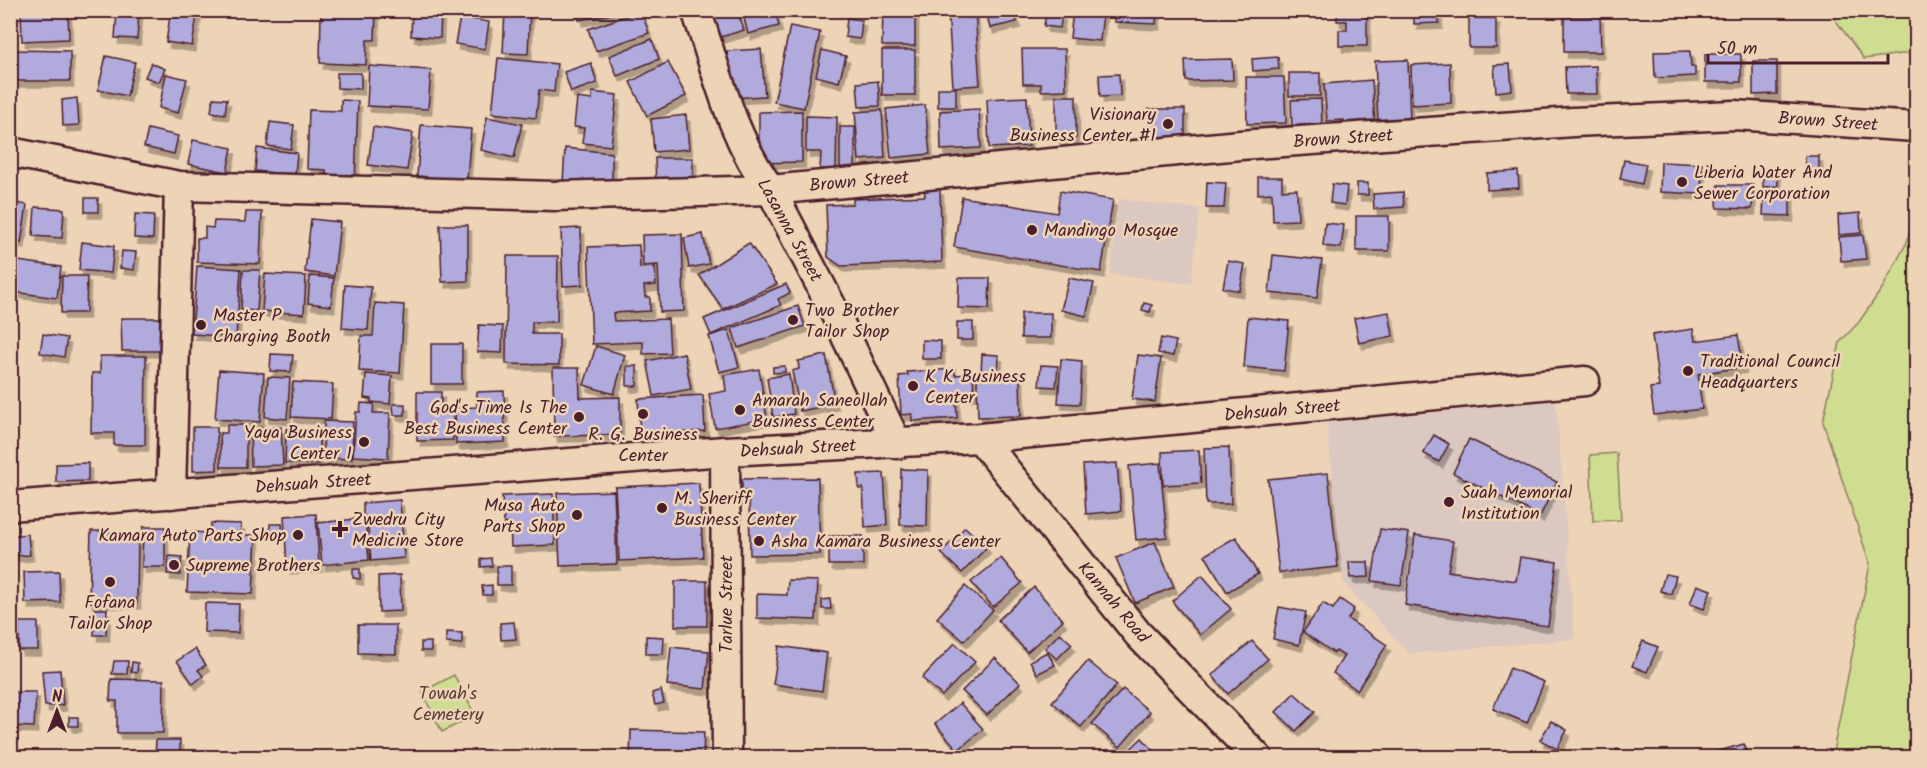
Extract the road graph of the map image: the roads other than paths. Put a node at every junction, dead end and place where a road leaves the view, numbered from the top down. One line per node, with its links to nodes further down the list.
1 (696, 10): 5 (street, Lasanna Street)
2 (1917, 127): 5 (street, Brown Street)
3 (10, 152): 4 (street, Brown Street)
4 (179, 186): 5 (street, Brown Street); 10 (street)
5 (771, 190): 8 (street, Lasanna Street)
6 (1585, 381): 7 (street, Dehsuah Street)
7 (980, 438): 8 (street, Dehsuah Street); 13 (street, Kannah Road)
8 (897, 444): 9 (street, Dehsuah Street)
9 (725, 451): 10 (street, Dehsuah Street); 12 (street, Tarlue Street)
10 (171, 495): 11 (street, Dehsuah Street)
11 (10, 506)
12 (727, 758)
13 (1258, 758)

